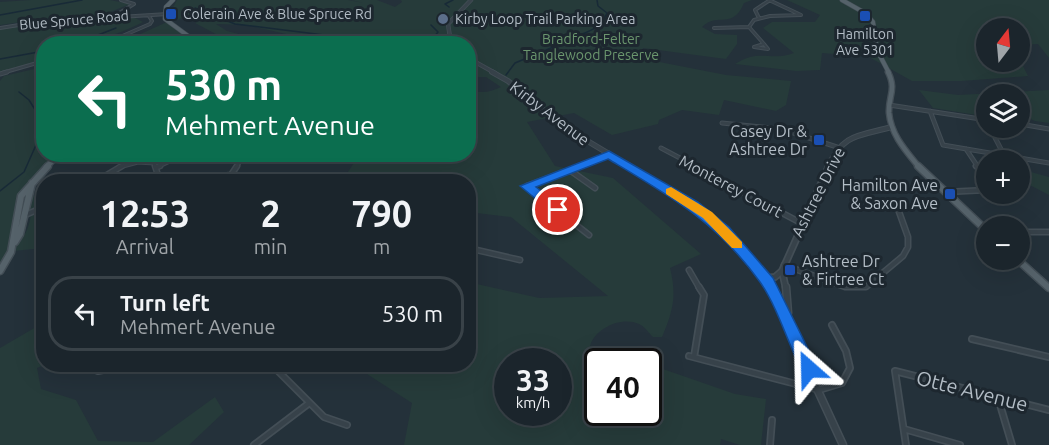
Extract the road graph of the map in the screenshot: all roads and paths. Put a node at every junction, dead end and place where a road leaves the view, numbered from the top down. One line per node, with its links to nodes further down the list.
1 (122, 0): 8 (street)
2 (173, 0): 6 (main road)
3 (471, 0): 15 (street)
4 (769, 0): 9 (street); 9 (street)
5 (842, 0): 20 (main road)
6 (166, 13): 7 (street, Blue Spruce Road); 7 (street); 14 (main road)
7 (150, 16): 8 (street, Blue Spruce Road); 13 (street)
8 (113, 17): 11 (street, Blue Spruce Road)
9 (759, 18): 10 (street)
10 (749, 27): 12 (street); 16 (street)
11 (0, 28)
12 (714, 28)
13 (122, 36)
14 (189, 36)
15 (450, 36)
16 (764, 44)
17 (36, 63): 19 (street)
18 (476, 63): 33 (street, Kirby Avenue)
19 (0, 74)
20 (889, 105): 21 (street); 25 (main road)
21 (930, 111): 22 (street); 31 (street)
22 (976, 118)
23 (722, 123): 29 (street)
24 (1030, 126): 26 (street)
25 (892, 127): 27 (street, Ashtree Drive); 28 (main road)
26 (1049, 129)
27 (881, 131): 28 (street); 29 (street, Ashtree Drive)
28 (895, 134): 50 (main road)
29 (837, 147): 56 (street, Ashtree Drive)
30 (661, 148): 56 (street, Monterey Court)
31 (966, 149): 32 (street); 40 (street)
32 (976, 151)
33 (609, 155): 42 (street); 67 (street, Kirby Avenue)
34 (1030, 160): 39 (street)
35 (52, 162): 43 (main road)
36 (150, 162): 41 (street)
37 (150, 162): 44 (street)
38 (168, 162): 41 (street)
39 (1049, 163)
40 (976, 166)
41 (158, 167): 45 (street)
42 (570, 170): 48 (street); 59 (street)
43 (41, 174)
44 (106, 174)
45 (158, 174)
46 (36, 179): 47 (main road)
47 (32, 183): 53 (main road); 54 (main road)
48 (595, 188)
49 (976, 191): 50 (street)
50 (946, 192): 55 (main road)
51 (893, 204): 63 (street)
52 (36, 210): 53 (street)
53 (25, 215): 54 (street); 60 (main road)
54 (16, 218): 60 (main road)
55 (976, 221)
56 (801, 223): 63 (street, Ashtree Drive)
57 (1030, 232): 58 (street)
58 (1049, 232)
59 (589, 235)
60 (15, 242): 66 (main road)
61 (476, 250): 62 (street)
62 (520, 260)
63 (783, 268): 67 (street); 69 (street)
64 (689, 270): 74 (street)
65 (1029, 270): 68 (main road)
66 (0, 271)
67 (765, 278): 69 (street, Kirby Avenue)
68 (1049, 288)
69 (784, 316): 74 (street, Kirby Avenue)
70 (832, 325): 74 (street)
71 (972, 339): 72 (street)
72 (1049, 357)
73 (278, 372): 76 (street)
74 (819, 390): 83 (street, Kirby Avenue)
75 (998, 398): 77 (street, Otte Avenue); 80 (street, Otte Avenue); 86 (street)
76 (308, 404): 79 (street); 81 (street)
77 (1049, 410)
78 (772, 420): 82 (street)
79 (347, 425)
80 (904, 429): 84 (street); 85 (street)
81 (254, 445)
82 (771, 445)
83 (843, 445)
84 (906, 445)
85 (960, 445)
86 (1012, 445)

